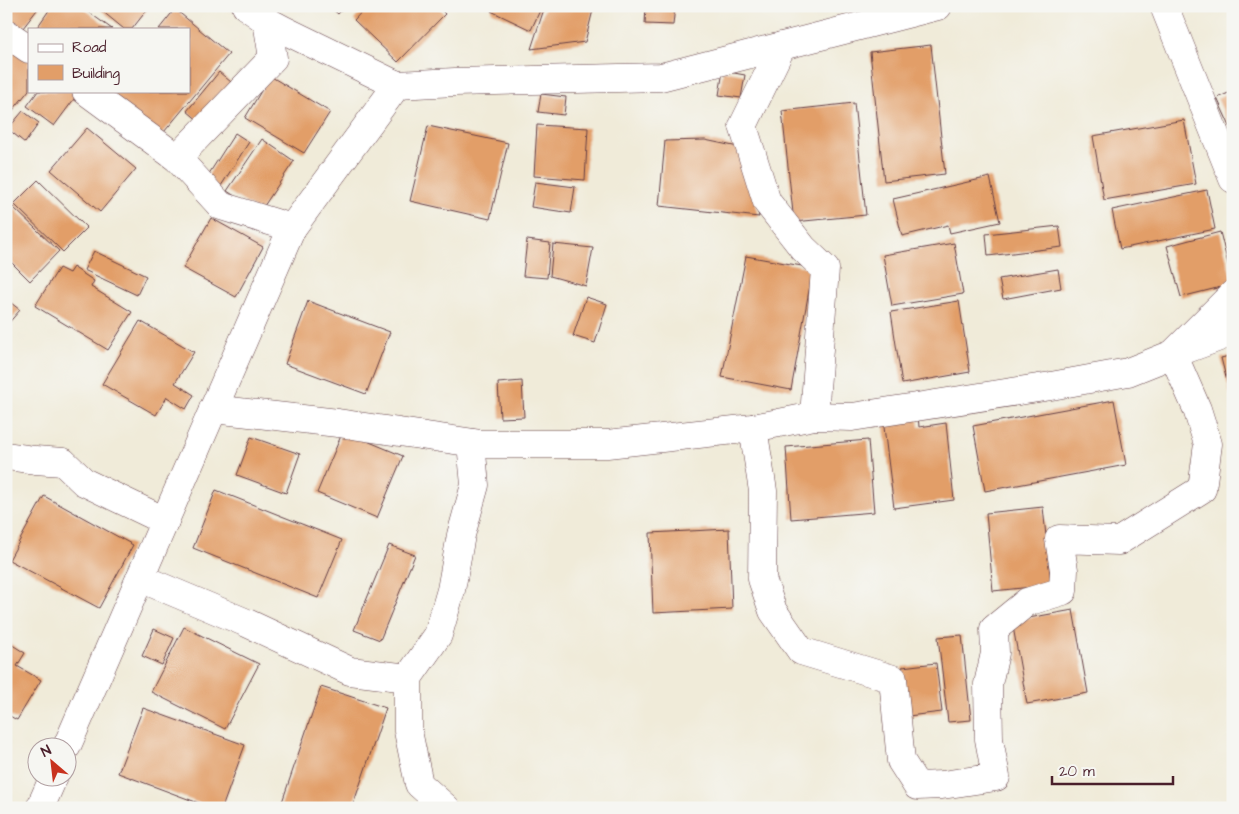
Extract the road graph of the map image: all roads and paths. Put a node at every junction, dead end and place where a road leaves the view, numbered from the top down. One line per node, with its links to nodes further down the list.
1 (938, 6): 5 (street)
2 (1164, 6): 10 (street)
3 (256, 14): 7 (street); 9 (street)
4 (6, 33): 6 (street)
5 (782, 46): 7 (street); 16 (street)
6 (28, 48)
7 (397, 85): 11 (street)
8 (87, 92): 9 (street)
9 (177, 158): 11 (street)
10 (1233, 179)
11 (292, 228): 15 (street)
12 (1233, 294): 14 (street)
13 (1233, 332): 14 (street)
14 (1173, 354): 16 (street); 17 (street)
15 (213, 410): 18 (street); 20 (street)
16 (814, 416): 17 (street)
17 (753, 428): 18 (street)
18 (471, 443): 22 (street)
19 (6, 456): 20 (street)
20 (165, 521): 21 (street)
21 (140, 578): 22 (street); 23 (street)
22 (408, 678): 26 (street)
23 (71, 736)
24 (50, 786): 25 (street)
25 (40, 808)
26 (446, 808)

